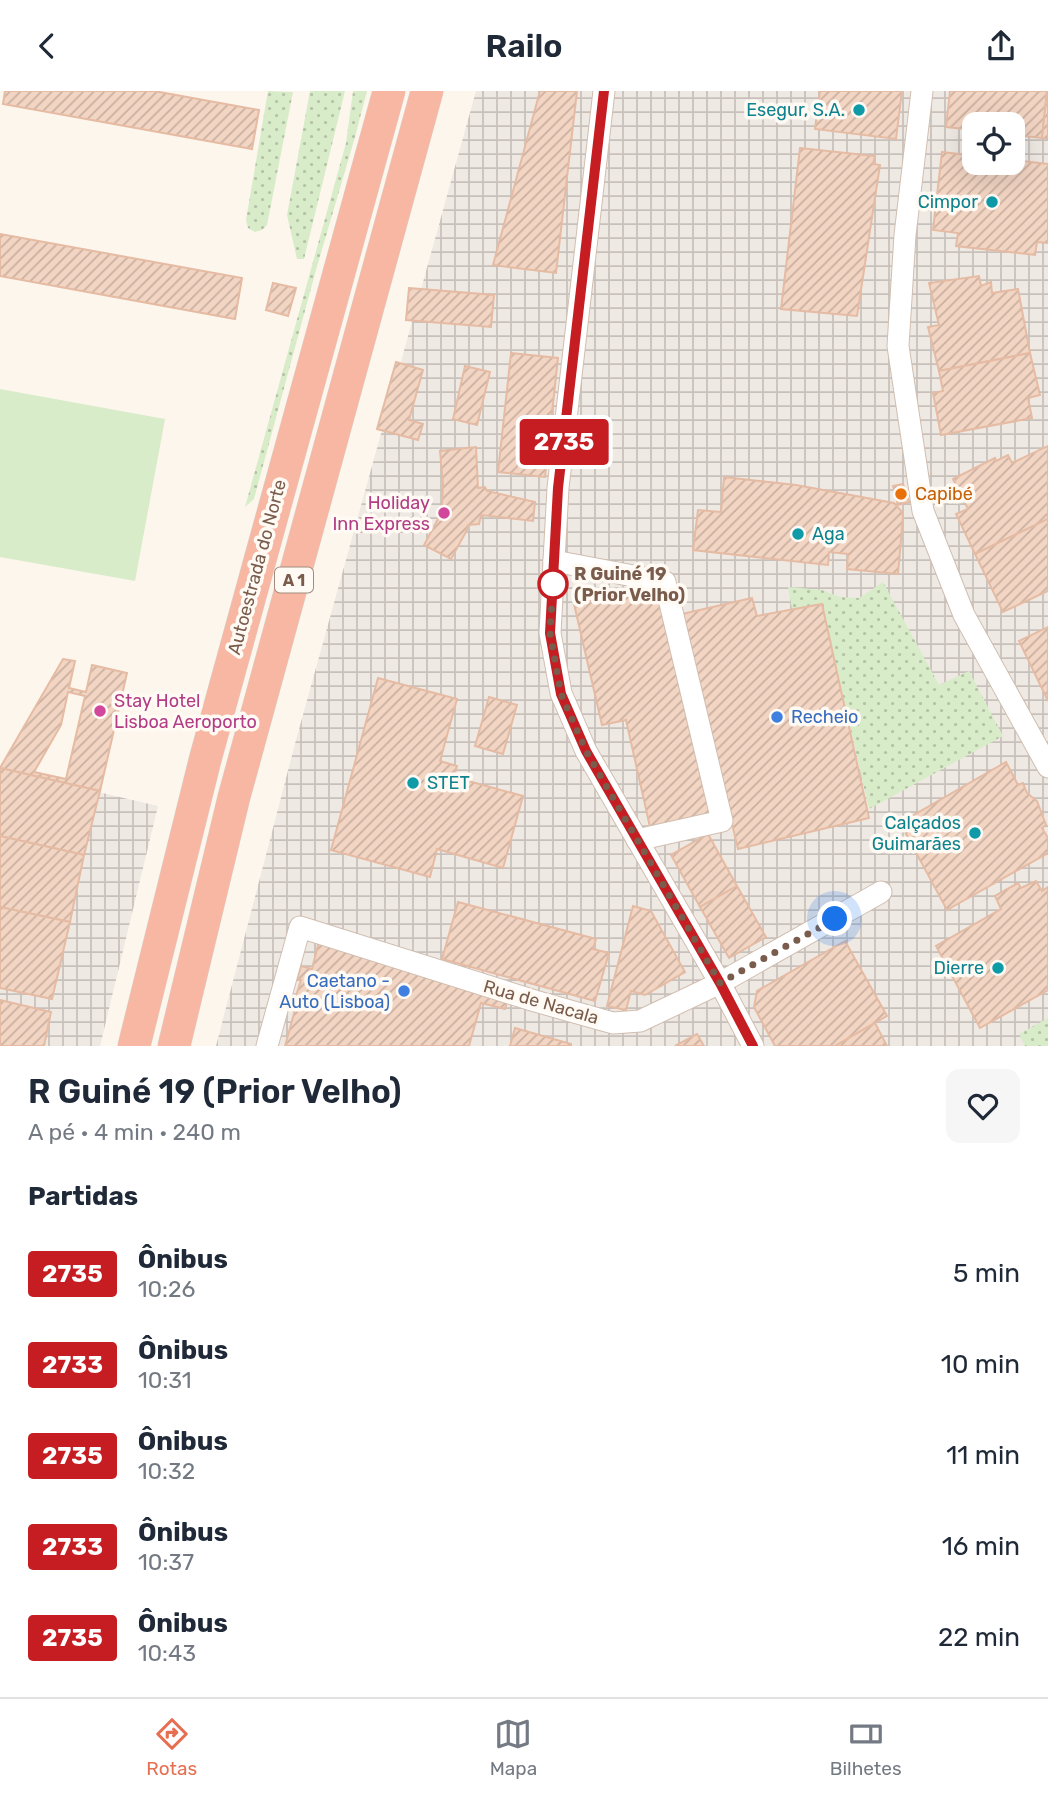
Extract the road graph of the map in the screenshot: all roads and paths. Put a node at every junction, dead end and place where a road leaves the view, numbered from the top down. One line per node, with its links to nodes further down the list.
1 (604, 91): 5 (street)
2 (922, 91): 6 (street)
3 (387, 95): 10 (highway, Autoestrada do Norte / A 1)
4 (426, 99): 11 (highway, A 1)
5 (554, 561): 7 (street); 7 (street)
6 (1048, 767)
7 (637, 840): 9 (street)
8 (881, 892): 9 (street, Rua de Nacala)
9 (720, 983): 12 (street, Rua de Nacala); 13 (street)
10 (134, 1046)
11 (174, 1046)
12 (267, 1046)
13 (753, 1046)

